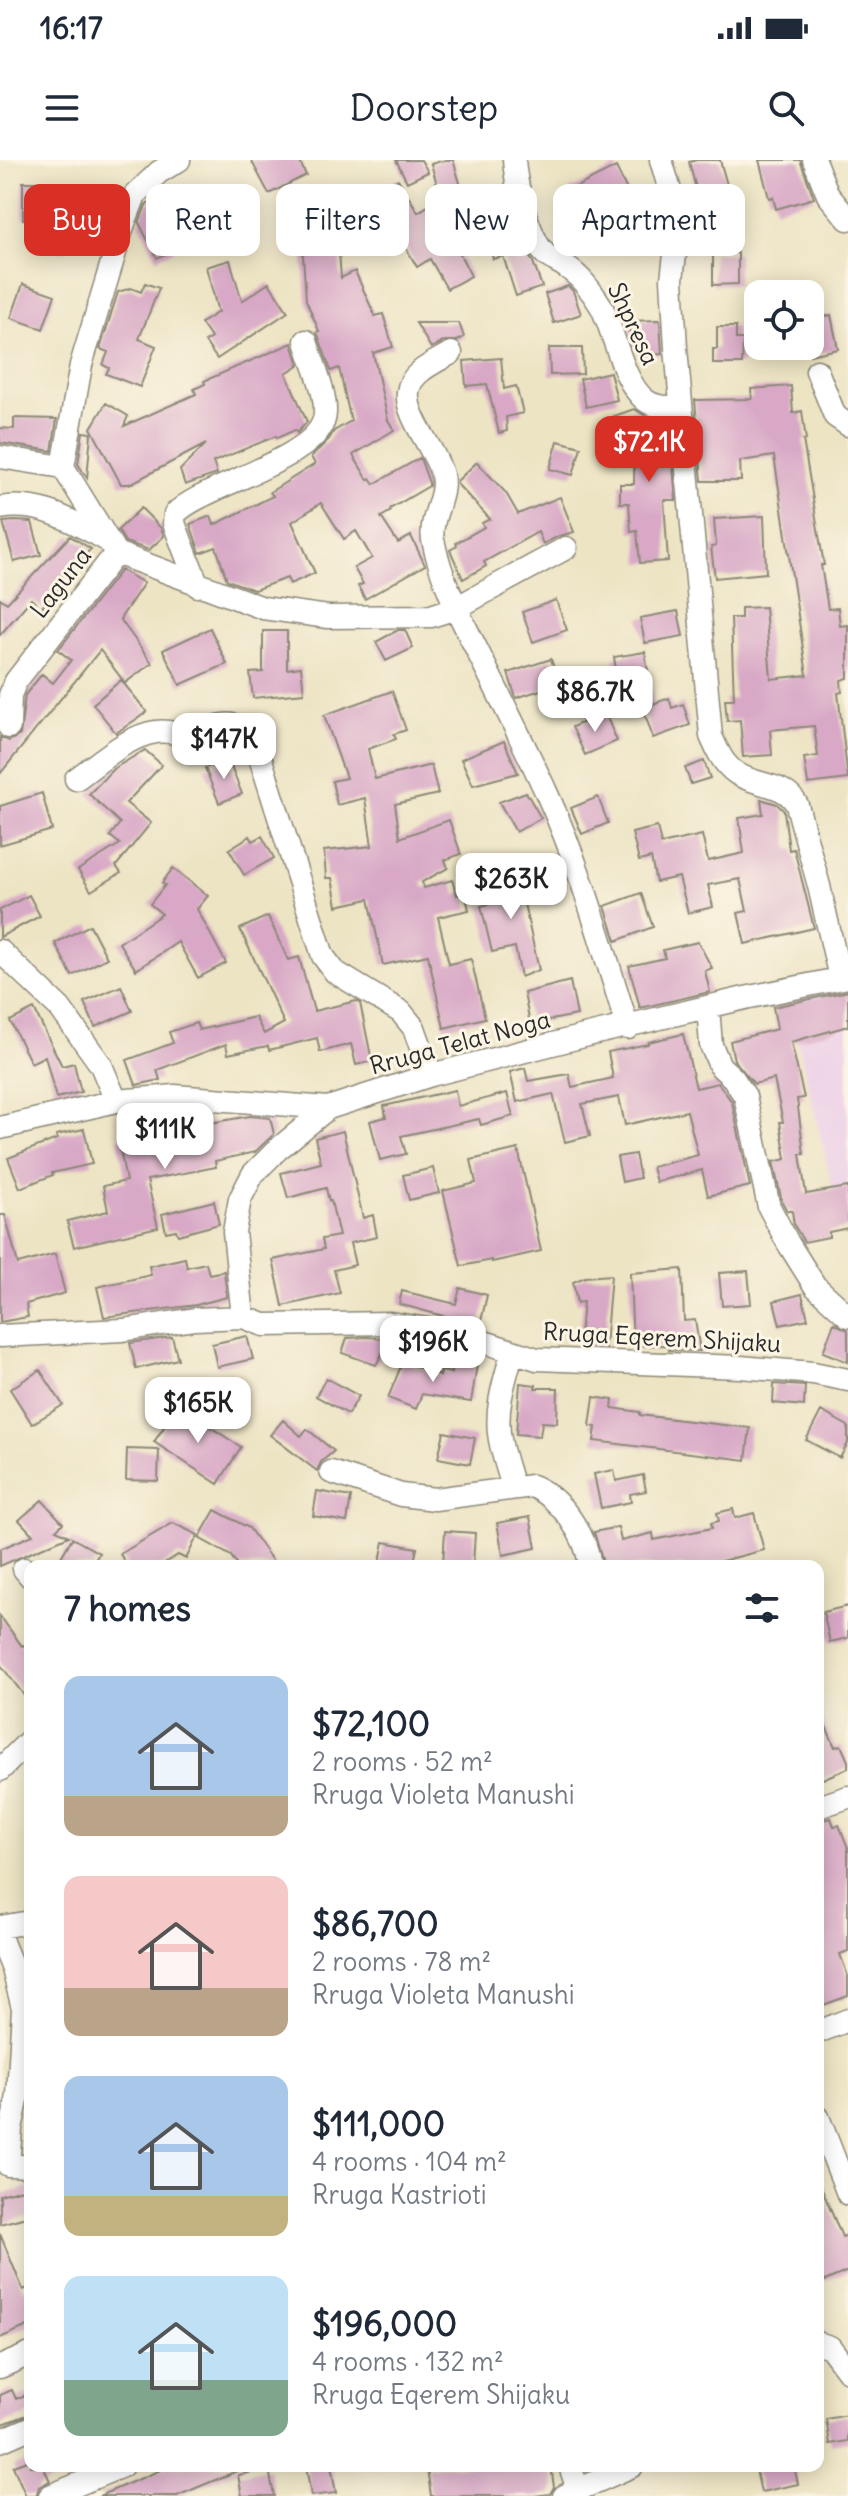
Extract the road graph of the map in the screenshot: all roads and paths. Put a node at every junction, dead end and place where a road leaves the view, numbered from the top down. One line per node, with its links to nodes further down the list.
1 (179, 160): 12 (street)
2 (514, 160): 9 (street, Shpresa)
3 (661, 160): 9 (street)
4 (814, 160): 5 (street)
5 (848, 219)
6 (306, 341): 16 (street)
7 (451, 353): 17 (street)
8 (817, 371): 10 (street)
9 (681, 407): 21 (street)
10 (848, 425)
11 (0, 457): 12 (street)
12 (63, 467): 14 (street)
13 (0, 508): 14 (street)
14 (112, 547): 16 (street); 18 (street, Laguna)
15 (566, 548): 17 (street)
16 (198, 586): 17 (street)
17 (456, 608): 23 (street)
18 (9, 727)
19 (76, 779): 24 (street)
20 (0, 951): 25 (street)
21 (844, 978): 22 (street, Rruga Telat Noga)
22 (708, 1007): 23 (street, Rruga Telat Noga); 28 (street)
23 (628, 1028): 24 (street, Rruga Telat Noga)
24 (431, 1075): 26 (street, Rruga Telat Noga)
25 (116, 1101): 26 (street); 27 (street)
26 (328, 1108): 29 (street, Rruga Telat Noga)
27 (0, 1128)
28 (848, 1316)
29 (243, 1317): 30 (street, Rruga Eqerem Shijaku); 31 (street, Rruga Eqerem Shijaku)
30 (0, 1336)
31 (512, 1353): 32 (street, Rruga Eqerem Shijaku); 34 (street)
32 (848, 1380)
33 (331, 1472): 34 (street)
34 (513, 1488): 35 (street)
35 (589, 1560)
36 (24, 1746): 37 (street)
37 (0, 1770)
38 (848, 1797): 39 (street)
39 (824, 1805)
40 (24, 1923): 41 (street)
41 (0, 1927)
42 (0, 1937): 46 (street)
43 (848, 2020): 44 (street)
44 (824, 2030)
45 (826, 2160): 47 (street)
46 (13, 2166)
47 (848, 2194)
48 (824, 2345): 51 (street)
49 (24, 2357): 50 (street)
50 (0, 2367)
51 (848, 2371)
52 (24, 2431): 53 (street)
53 (0, 2441)
54 (108, 2472): 58 (street)
55 (570, 2472): 57 (street)
56 (618, 2472): 57 (street)
57 (571, 2493)
58 (51, 2496)

